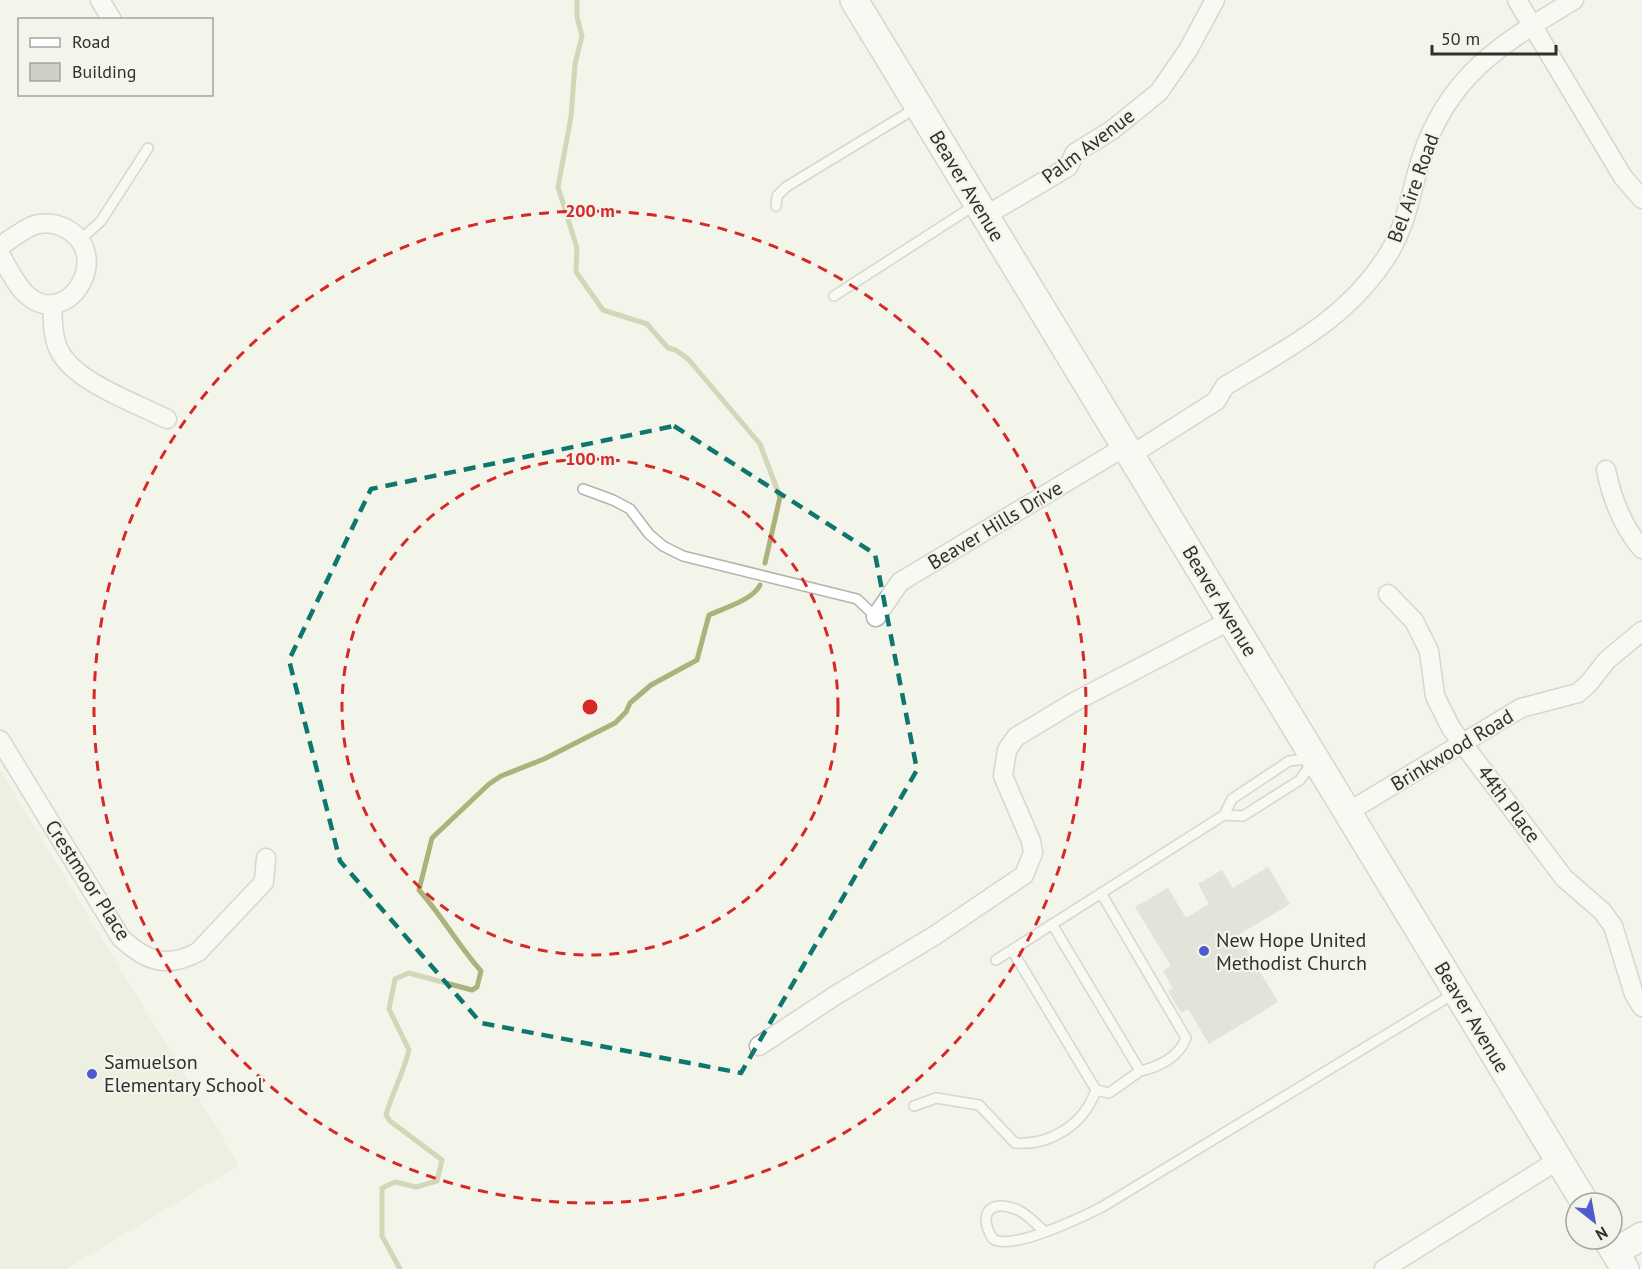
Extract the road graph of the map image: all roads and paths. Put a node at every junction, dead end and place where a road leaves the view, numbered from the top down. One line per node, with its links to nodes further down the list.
1 (100, 0): 6 (street)
2 (854, 0): 8 (main road, Beaver Avenue)
3 (1215, 0): 12 (street, Palm Avenue)
4 (1517, 0): 7 (street)
5 (1574, 0): 7 (street, Bel Aire Road)
6 (111, 18)
7 (1532, 25): 10 (street); 19 (street, Bel Aire Road)
8 (919, 106): 11 (lane); 12 (main road, Beaver Avenue)
9 (148, 148): 13 (lane)
10 (1642, 199)
11 (776, 206)
12 (981, 210): 16 (lane); 19 (main road, Beaver Avenue)
13 (80, 240): 14 (street); 17 (street)
14 (0, 246)
15 (0, 254): 17 (street)
16 (834, 296)
17 (52, 304): 18 (street)
18 (167, 419)
19 (1129, 451): 24 (street, Beaver Hills Drive); 25 (main road, Beaver Avenue)
20 (1606, 470): 22 (street)
21 (582, 489): 24 (lane)
22 (1642, 549)
23 (1388, 594): 28 (street, 44th Place)
24 (876, 617)
25 (1231, 620): 29 (main road, Beaver Avenue); 39 (street)
26 (1642, 631): 28 (street, Brinkwood Road)
27 (0, 740): 32 (street, Crestmoor Place)
28 (1463, 742): 30 (street, Brinkwood Road); 38 (street, 44th Place)
29 (1316, 758): 30 (main road, Beaver Avenue); 31 (lane); 31 (lane)
30 (1348, 812): 37 (main road, Beaver Avenue)
31 (1224, 815): 33 (lane)
32 (266, 858)
33 (1101, 892): 34 (lane); 40 (lane)
34 (1052, 924): 35 (lane); 40 (lane)
35 (1012, 950): 36 (lane); 41 (lane)
36 (996, 960)
37 (1457, 991): 43 (main road, Beaver Avenue); 45 (lane)
38 (1642, 1007)
39 (759, 1046)
40 (1140, 1071): 41 (lane)
41 (1096, 1090): 42 (lane)
42 (914, 1106)
43 (1558, 1160): 44 (main road, Beaver Avenue); 48 (street)
44 (1577, 1191)
45 (1044, 1231): 45 (lane)
46 (1642, 1236): 47 (main road)
47 (1616, 1253)
48 (1384, 1269)

